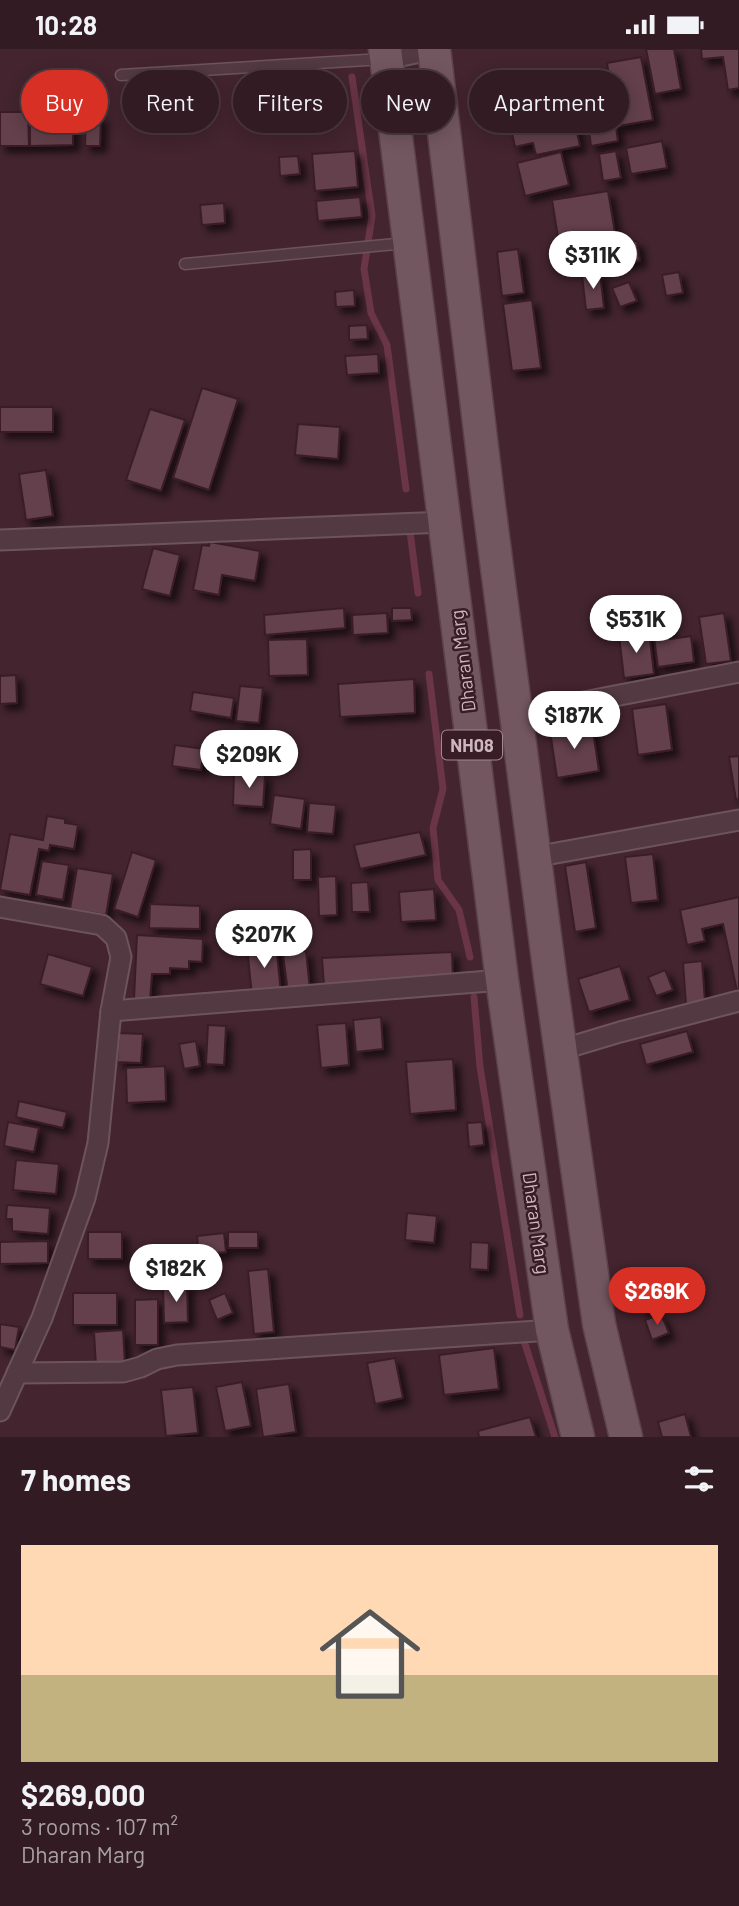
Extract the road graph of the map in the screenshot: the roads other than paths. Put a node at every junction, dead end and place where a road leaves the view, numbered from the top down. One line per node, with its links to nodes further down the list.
1 (434, 49): 2 (street); 9 (main road, NH08)
2 (386, 54): 3 (lane); 4 (main road, Dharan Marg / NH08)
3 (121, 75)
4 (410, 243): 5 (lane); 6 (main road, Dharan Marg / NH08)
5 (185, 264)
6 (446, 522): 7 (street); 13 (main road, Dharan Marg / NH08)
7 (0, 540)
8 (739, 672): 9 (street)
9 (516, 715): 11 (main road, NH08)
10 (739, 820): 11 (street)
11 (534, 857): 16 (main road, NH08)
12 (0, 907): 15 (street)
13 (502, 980): 15 (street); 17 (main road, Dharan Marg / NH08)
14 (739, 1001): 16 (street)
15 (111, 1011): 18 (street)
16 (560, 1050): 21 (main road, NH08)
17 (552, 1330): 18 (street); 20 (main road, Dharan Marg / NH08)
18 (17, 1373): 19 (street)
19 (0, 1411)
20 (578, 1437)
21 (626, 1437)

